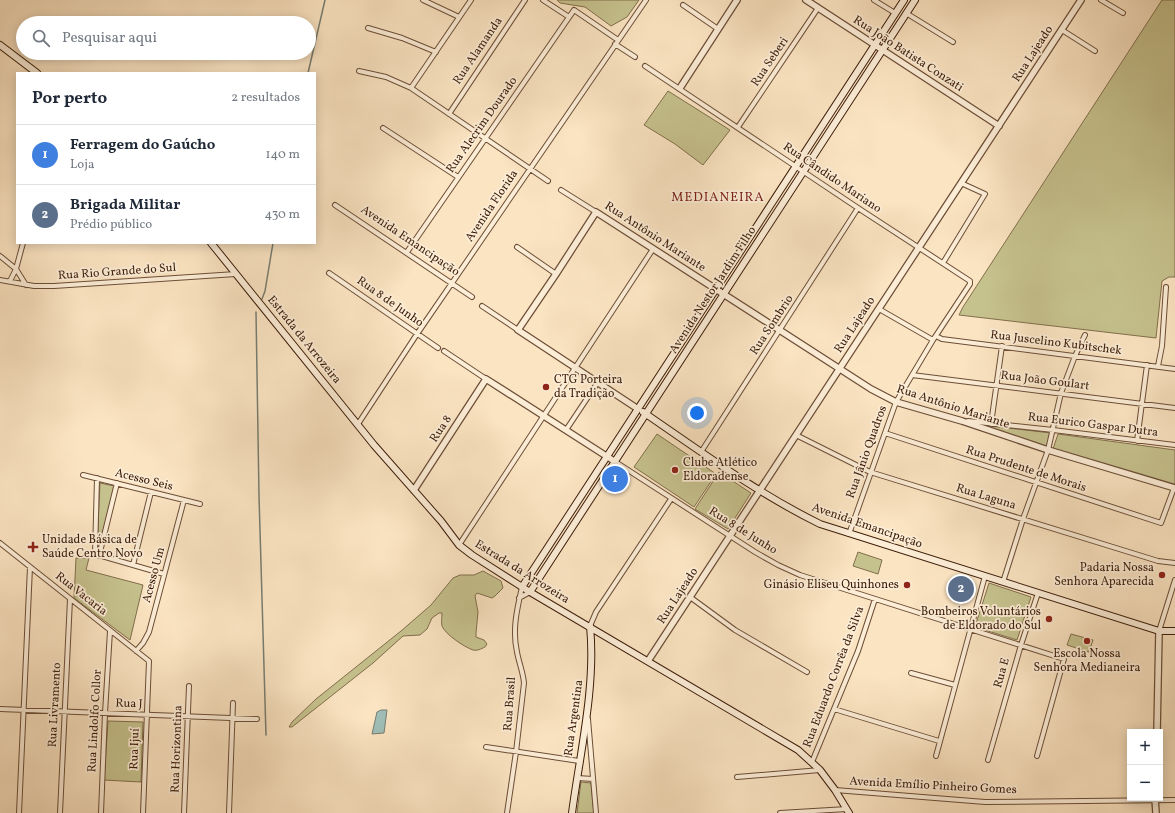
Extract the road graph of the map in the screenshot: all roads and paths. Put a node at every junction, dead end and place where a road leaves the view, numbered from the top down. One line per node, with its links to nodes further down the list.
1 (423, 0): 18 (street)
2 (471, 0): 18 (street)
3 (524, 0): 39 (street, Rua Alamanda)
4 (543, 0): 19 (street)
5 (646, 0): 23 (street, Avenida Florida)
6 (737, 0): 21 (street)
7 (806, 0): 14 (street, Rua João Batista Conzati)
8 (874, 0): 15 (street)
9 (904, 0): 15 (main road, Avenida Nestor Jardim Filho)
10 (914, 0): 16 (main road, Avenida Nestor Jardim Filho)
11 (1081, 0): 22 (street, Rua Lajeado)
12 (1101, 0): 17 (street)
13 (683, 6): 21 (street)
14 (818, 8): 27 (street, Rua João Batista Conzati); 41 (street, Rua Seberi)
15 (895, 13): 27 (main road, Avenida Nestor Jardim Filho)
16 (906, 13): 24 (street); 28 (main road, Avenida Nestor Jardim Filho)
17 (1123, 13)
18 (459, 17): 30 (street)
19 (569, 17): 23 (street, Rua Alecrim Dourado); 43 (street, Rua Alecrim Dourado)
20 (368, 28): 30 (street)
21 (718, 29): 38 (street)
22 (1062, 30): 29 (street); 40 (street, Rua Lajeado)
23 (618, 40): 25 (street, Avenida Florida)
24 (953, 42)
25 (615, 44): 32 (street); 45 (street, Avenida Florida)
26 (0, 45): 31 (main road)
27 (875, 45): 28 (street, Rua João Batista Conzati); 44 (main road, Avenida Nestor Jardim Filho)
28 (882, 50): 40 (street, Rua João Batista Conzati); 46 (main road, Avenida Nestor Jardim Filho)
29 (1095, 51)
30 (436, 52): 37 (street)
31 (16, 57)
32 (635, 57)
33 (20, 60): 36 (main road)
34 (645, 66): 38 (street, Rua Cândido Mariano)
35 (359, 71): 37 (street)
36 (36, 72)
37 (411, 88): 39 (street)
38 (680, 88): 41 (street, Rua Cândido Mariano)
39 (449, 114): 43 (street)
40 (998, 126): 49 (street, Rua Lajeado)
41 (738, 127): 44 (street, Rua Cândido Mariano)
42 (383, 128): 47 (street)
43 (485, 138): 45 (street); 47 (street, Rua Alecrim Dourado)
44 (796, 166): 46 (street, Rua Cândido Mariano); 71 (main road, Avenida Nestor Jardim Filho)
45 (530, 168): 48 (street); 68 (street, Avenida Florida)
46 (804, 171): 52 (street, Rua Cândido Mariano); 72 (main road, Avenida Nestor Jardim Filho)
47 (458, 177): 59 (street, Rua Alecrim Dourado)
48 (548, 181)
49 (961, 183): 57 (street, Rua Lajeado); 61 (street)
50 (561, 190): 53 (street, Rua Antônio Mariante)
51 (335, 205): 59 (street, Avenida Emancipação)
52 (858, 208): 57 (street, Rua Cândido Mariano); 78 (street, Rua Sombrio)
53 (596, 212): 58 (street, Rua Antônio Mariante); 65 (street)
54 (23, 244): 62 (street)
55 (212, 244): 64 (main road, Estrada da Arrozeira)
56 (517, 247): 65 (street)
57 (919, 247): 61 (street, Rua Cândido Mariano); 75 (street, Rua Lajeado)
58 (654, 249): 71 (street, Rua Antônio Mariante); 91 (street)
59 (407, 252): 68 (street, Avenida Emancipação)
60 (0, 256): 62 (street)
61 (943, 263): 76 (street, Rua Cândido Mariano)
62 (16, 269): 67 (street); 69 (street)
63 (329, 273): 79 (street, Rua 8 de Junho)
64 (236, 274): 69 (street, Rua Rio Grande do Sul); 106 (main road, Estrada da Arrozeira)
65 (556, 274): 77 (street)
66 (0, 280): 67 (street, Rua Rio Grande do Sul)
67 (10, 282): 69 (street, Rua Rio Grande do Sul)
68 (452, 283): 73 (street, Avenida Emancipação); 79 (street, Avenida Florida)
69 (26, 285)
70 (1166, 287): 90 (street)
71 (716, 289): 72 (street, Rua Antônio Mariante); 83 (main road, Avenida Nestor Jardim Filho)
72 (724, 294): 78 (street, Rua Antônio Mariante); 86 (main road, Avenida Nestor Jardim Filho)
73 (472, 297)
74 (482, 306): 77 (street, Avenida Emancipação)
75 (879, 309): 82 (street); 93 (street, Rua Lajeado)
76 (947, 319): 81 (street, Rua Jânio Quadros)
77 (518, 330): 91 (street, Avenida Emancipação)
78 (780, 330): 93 (street, Rua Antônio Mariante); 115 (street, Rua Sombrio)
79 (417, 334): 85 (street, Rua 8 de Junho); 106 (street, Avenida Florida)
80 (1084, 335): 88 (street)
81 (936, 336): 82 (street, Rua Jânio Quadros); 84 (street, Rua Juscelino Kubitschek)
82 (933, 340): 94 (street, Rua Jânio Quadros)
83 (680, 344): 86 (main road); 102 (main road, Avenida Nestor Jardim Filho)
84 (1002, 346): 88 (street, Rua Juscelino Kubitschek); 97 (street)
85 (438, 348)
86 (688, 349): 103 (main road, Avenida Nestor Jardim Filho)
87 (444, 351): 95 (street, Rua 8 de Junho)
88 (1074, 356): 89 (street, Rua Juscelino Kubitschek); 98 (street)
89 (1147, 365): 90 (street, Rua Juscelino Kubitschek); 100 (street)
90 (1158, 366): 92 (street, Rua Juscelino Kubitschek)
91 (576, 368): 96 (street, Avenida Emancipação); 104 (street)
92 (1175, 368)
93 (839, 369): 99 (street, Rua Antônio Mariante); 111 (street, Rua Lajeado)
94 (912, 375): 97 (street, Rua João Goulart); 99 (street, Rua Jânio Quadros)
95 (486, 379): 104 (street, Rua 8 de Junho); 124 (street, Rua 8)
96 (598, 382): 102 (street, Avenida Emancipação); 108 (street)
97 (996, 385): 98 (street, Rua João Goulart); 107 (street)
98 (1061, 393): 100 (street, Rua João Goulart); 109 (street)
99 (896, 402): 105 (street, Rua Antônio Mariante); 110 (street, Rua Jânio Quadros)
100 (1142, 404): 101 (street, Rua João Goulart); 112 (street)
101 (1175, 408)
102 (638, 409): 103 (main road, Avenida Emancipação); 116 (main road, Avenida Nestor Jardim Filho)
103 (645, 414): 115 (main road, Avenida Emancipação); 117 (main road, Avenida Nestor Jardim Filho)
104 (544, 416): 108 (street, Rua 8 de Junho); 134 (street)
105 (962, 421): 107 (street, Rua Eurico Gaspar Dutra); 114 (street, Rua Antônio Mariante)
106 (358, 424): 124 (main road, Estrada da Arrozeira)
107 (991, 424): 109 (street, Rua Eurico Gaspar Dutra)
108 (566, 430): 116 (street, Rua 8 de Junho)
109 (1053, 430): 112 (street, Rua Eurico Gaspar Dutra); 114 (street)
110 (885, 433): 118 (street, Rua Jânio Quadros); 121 (street, Rua Prudente de Morais)
111 (796, 435): 118 (street, Rua Laguna); 125 (street, Rua Lajeado)
112 (1137, 441): 113 (street, Rua Eurico Gaspar Dutra)
113 (1175, 445)
114 (1048, 450): 121 (street); 123 (street, Rua Antônio Mariante)
115 (701, 452): 125 (main road, Avenida Emancipação)
116 (607, 457): 117 (street, Rua 8 de Junho); 143 (main road, Avenida Nestor Jardim Filho)
117 (614, 461): 127 (street, Rua 8 de Junho); 144 (main road, Avenida Nestor Jardim Filho)
118 (870, 472): 130 (street, Rua Laguna); 131 (street, Rua Jânio Quadros)
119 (83, 475): 120 (street, Acesso Seis)
120 (97, 478): 122 (street, Acesso Seis); 135 (street)
121 (1036, 482): 123 (street, Rua Prudente de Morais); 130 (street)
122 (117, 483): 126 (street, Acesso Seis); 135 (street)
123 (1174, 488)
124 (414, 490): 134 (main road, Estrada da Arrozeira)
125 (760, 490): 131 (main road, Avenida Emancipação); 132 (street, Rua Lajeado)
126 (151, 492): 128 (street, Acesso Seis); 137 (street)
127 (671, 499): 132 (street, Rua 8 de Junho); 150 (street)
128 (184, 500): 129 (street, Acesso Seis); 139 (street, Acesso Um)
129 (200, 504)
130 (1023, 519): 136 (street, Rua Laguna); 142 (street)
131 (849, 534): 140 (main road, Avenida Emancipação)
132 (730, 536): 146 (street, Rua Lajeado); 149 (street, Rua 8 de Junho)
133 (0, 543): 138 (street, Rua Vacaria)
134 (459, 545): 143 (main road, Estrada da Arrozeira)
135 (97, 555): 137 (street)
136 (1175, 563)
137 (133, 565): 139 (street)
138 (30, 567): 148 (street, Rua Vacaria); 167 (street)
139 (164, 574): 156 (street, Acesso Um)
140 (985, 576): 142 (main road, Avenida Emancipação); 151 (street)
141 (1175, 580): 153 (street)
142 (1003, 582): 145 (main road, Avenida Emancipação)
143 (522, 587): 144 (main road, Estrada da Arrozeira); 147 (street, Rua Brasil)
144 (530, 592): 147 (street); 150 (main road, Estrada da Arrozeira)
145 (1038, 592): 153 (main road, Avenida Emancipação); 155 (street, Rua E)
146 (690, 597): 157 (street, Rua Lajeado); 159 (street)
147 (520, 598): 177 (street, Rua Brasil)
148 (70, 599): 152 (street, Rua Vacaria); 168 (street, Rua Livramento)
149 (875, 599): 151 (street, Rua 8 de Junho); 166 (street, Rua Eduardo Corrêa da Silva)
150 (590, 626): 157 (main road, Estrada da Arrozeira); 165 (main road, Rua Argentina)
151 (970, 629): 155 (street, Rua 8 de Junho); 162 (street)
152 (110, 631): 156 (street, Rua Vacaria); 169 (street, Rua Lindolfo Collor)
153 (1159, 631): 154 (main road, Avenida Emancipação); 174 (street)
154 (1175, 631)
155 (1021, 645): 179 (street, Rua 8 de Junho); 181 (street, Rua E)
156 (136, 652): 158 (street, Rua Vacaria)
157 (648, 661): 182 (main road, Estrada da Arrozeira)
158 (149, 662): 170 (street, Rua Ijuí)
159 (807, 672)
160 (911, 673): 162 (street)
161 (189, 686): 171 (street, Rua Horizontina)
162 (955, 686): 175 (street)
163 (233, 703): 172 (street)
164 (0, 709): 167 (street, Rua J)
165 (587, 709): 180 (main road, Rua Argentina); 186 (street)
166 (834, 709): 175 (street); 182 (street, Rua Eduardo Corrêa da Silva)
167 (23, 710): 168 (street, Rua J); 193 (street)
168 (64, 711): 169 (street, Rua J); 194 (street, Rua Livramento)
169 (105, 713): 170 (street, Rua J); 195 (street, Rua Lindolfo Collor)
170 (147, 714): 171 (street, Rua J); 196 (street, Rua Ijuí)
171 (188, 716): 172 (street, Rua J); 197 (street, Rua Horizontina)
172 (232, 718): 173 (street, Rua J); 198 (street)
173 (257, 719)
174 (1157, 729)
175 (939, 740): 178 (street)
176 (486, 747): 177 (street)
177 (516, 752): 180 (street); 199 (street, Rua Brasil)
178 (936, 756)
179 (1037, 756)
180 (579, 760): 185 (main road, Rua Argentina)
181 (988, 760)
182 (812, 762): 183 (main road, Estrada da Arrozeira)
183 (820, 770): 184 (street); 187 (main road, Estrada da Arrozeira)
184 (737, 777)
185 (577, 778): 186 (street); 200 (main road, Rua Argentina)
186 (593, 779): 201 (street)
187 (835, 790): 188 (street, Avenida Emílio Pinheiro Gomes); 192 (main road, Estrada da Arrozeira)
188 (1127, 799)
189 (1163, 799): 190 (street, Avenida Emílio Pinheiro Gomes)
190 (1175, 800)
191 (1155, 801): 203 (street)
192 (848, 811): 202 (street)
193 (19, 813)
194 (60, 813)
195 (101, 813)
196 (143, 813)
197 (184, 813)
198 (229, 813)
199 (507, 813)
200 (572, 813)
201 (596, 813)
202 (780, 813)
203 (1156, 813)

